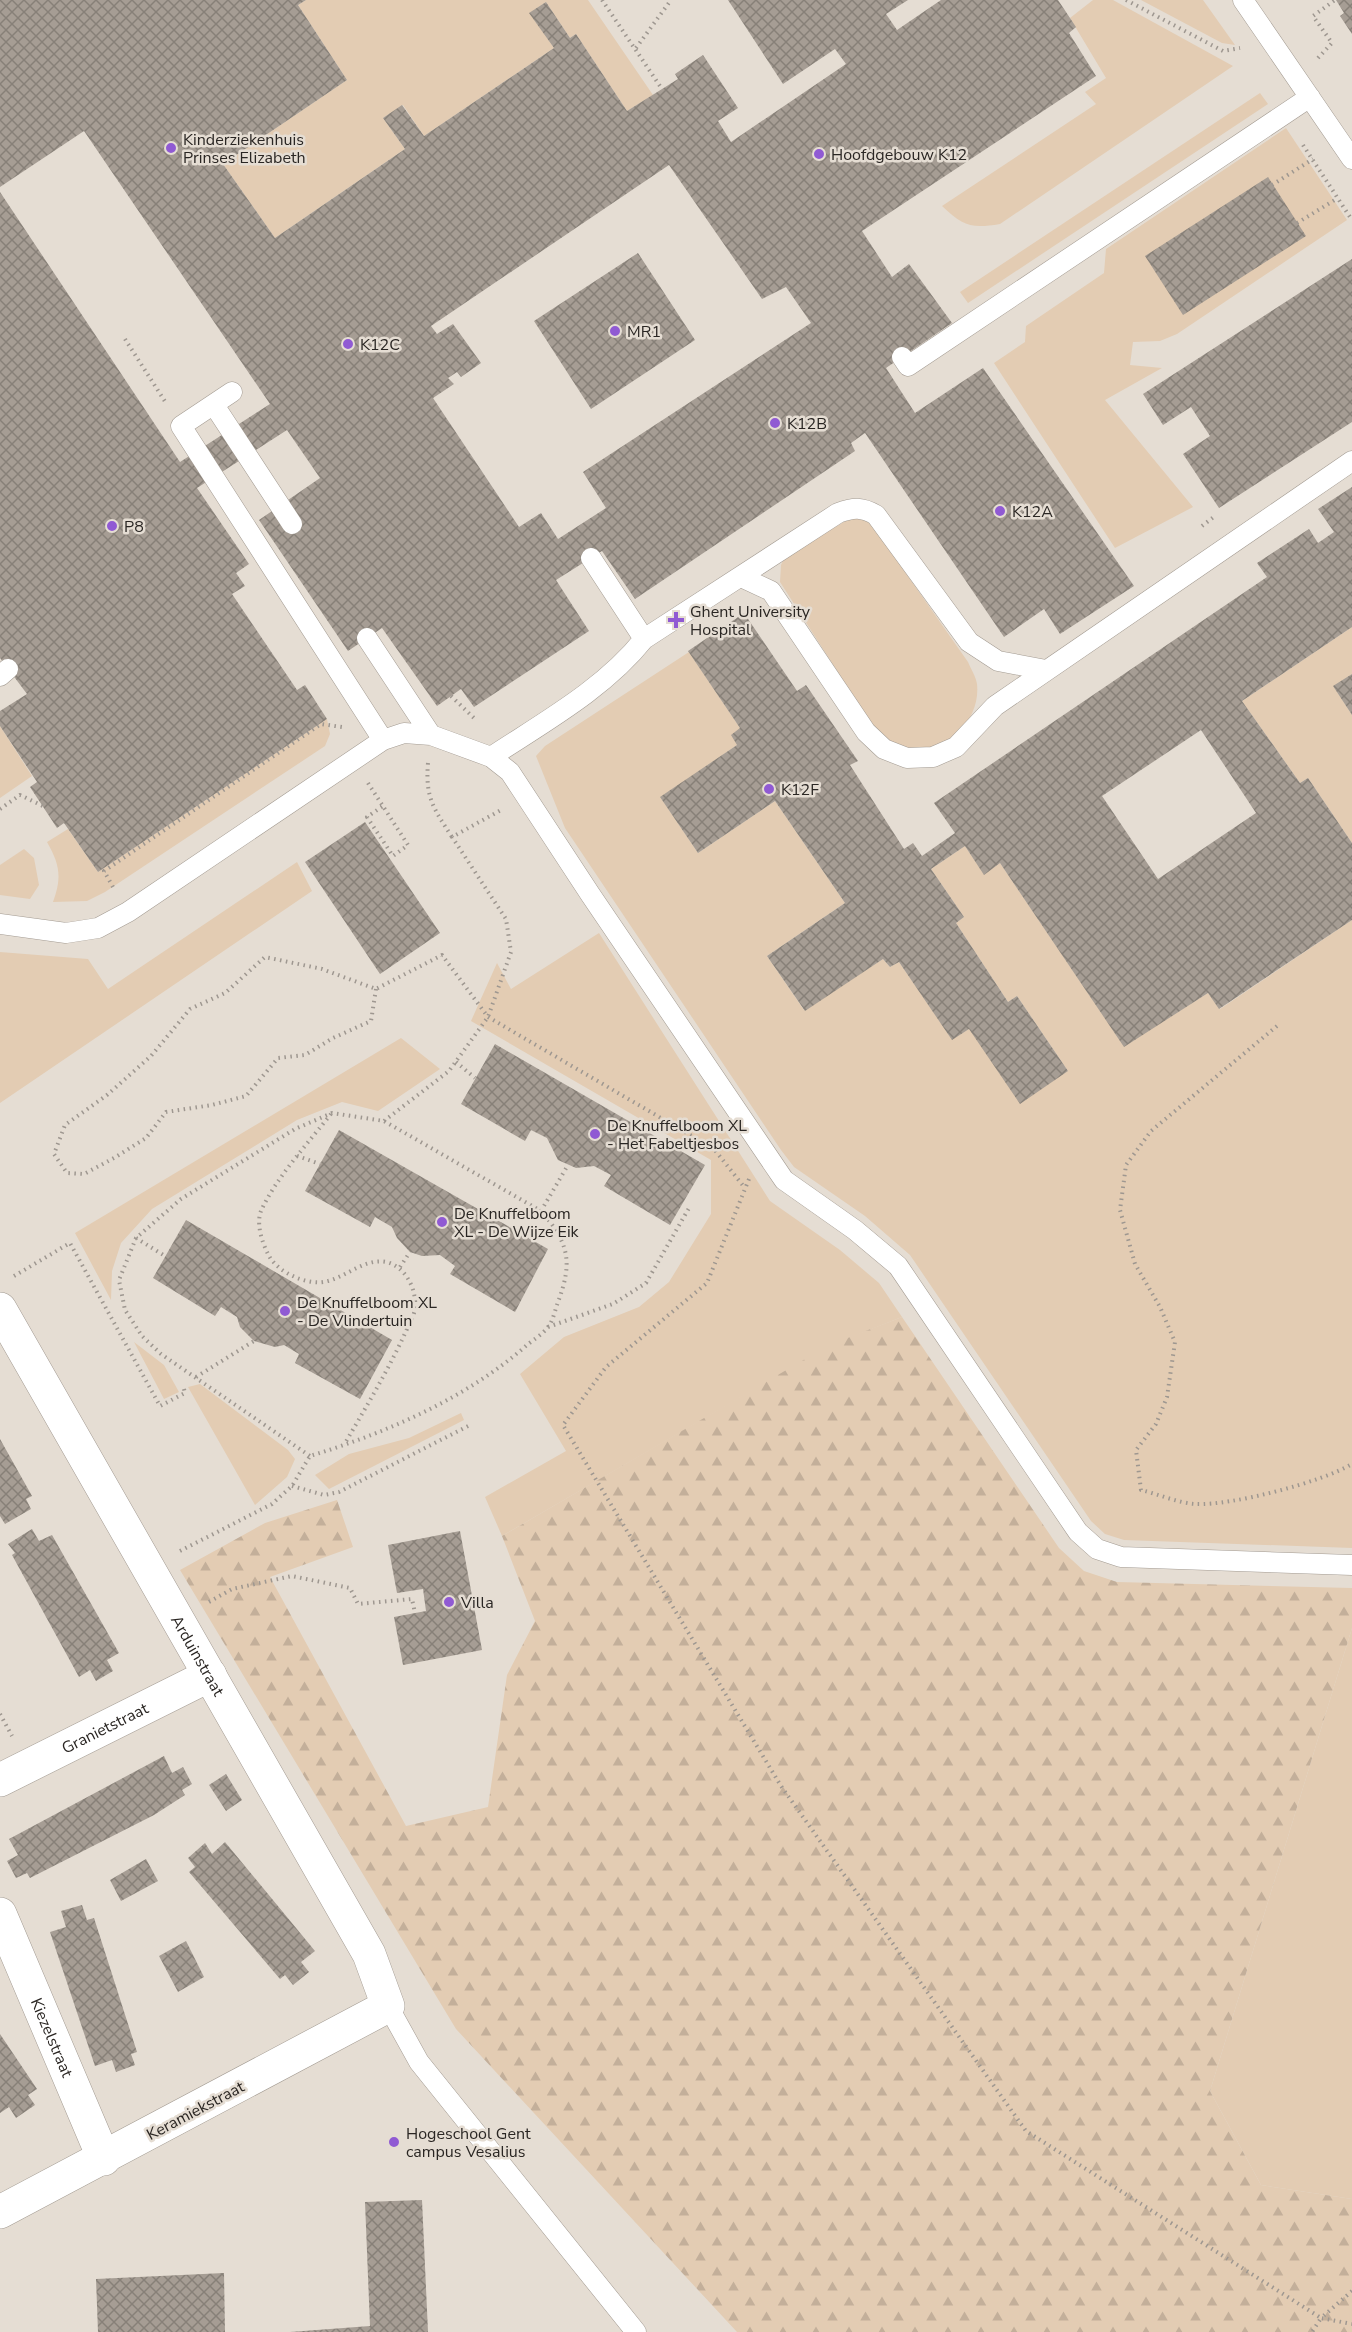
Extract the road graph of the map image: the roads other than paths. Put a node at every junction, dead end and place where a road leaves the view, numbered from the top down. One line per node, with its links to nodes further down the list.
1 (1243, 0): 2 (lane)
2 (1310, 97): 3 (lane); 4 (lane)
3 (1352, 159)
4 (902, 357)
5 (232, 392): 6 (lane)
6 (214, 405): 8 (lane); 15 (lane)
7 (1352, 461): 13 (lane)
8 (292, 524)
9 (591, 558): 12 (lane)
10 (741, 577): 12 (lane); 13 (lane); 13 (lane)
11 (367, 638): 14 (lane)
12 (644, 639): 16 (lane)
13 (1046, 670)
14 (431, 735): 15 (lane); 16 (lane)
15 (383, 740): 17 (lane)
16 (491, 757): 19 (lane)
17 (0, 924)
18 (3, 1295): 20 (street, Arduinstraat)
19 (1352, 1565)
20 (210, 1675): 21 (street, Granietstraat); 23 (street, Arduinstraat)
21 (0, 1780)
22 (0, 1914): 24 (street, Kiezelstraat)
23 (388, 2006): 24 (street, Keramiekstraat); 26 (lane)
24 (104, 2159): 25 (street, Keramiekstraat)
25 (0, 2212)
26 (636, 2332)

